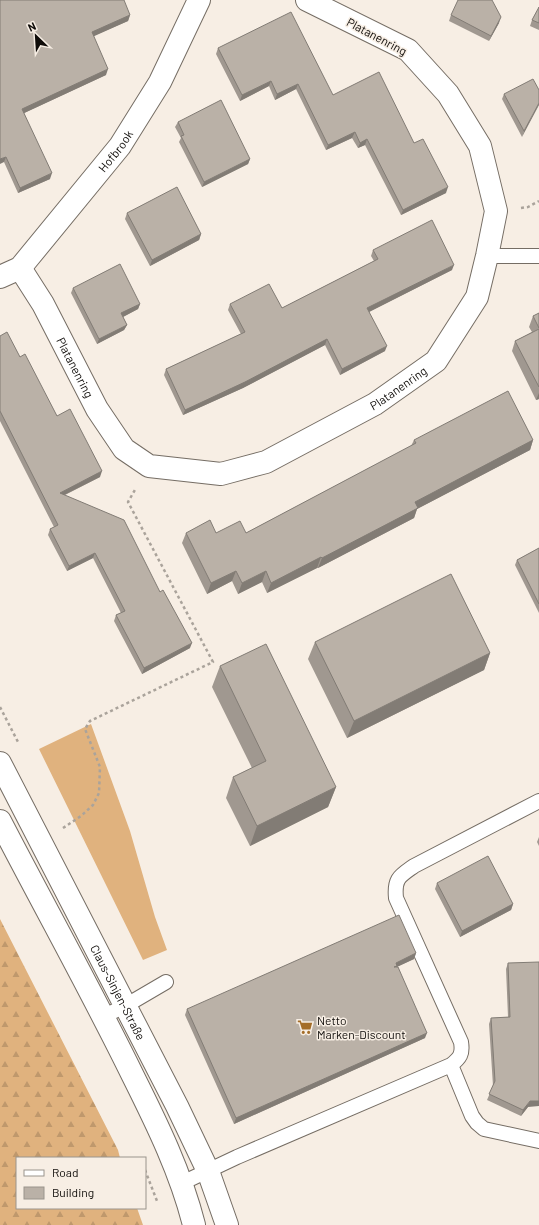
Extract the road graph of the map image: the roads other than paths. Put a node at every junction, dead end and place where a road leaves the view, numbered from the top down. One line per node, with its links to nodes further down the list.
1 (199, 0): 5 (street, Hofbrook)
2 (307, 0): 3 (street, Platanenring)
3 (487, 256): 4 (lane); 5 (street, Platanenring)
4 (539, 256)
5 (20, 268): 6 (street, Hofbrook)
6 (0, 277)
7 (0, 763): 11 (street, Claus-Sinjen-Straße)
8 (539, 801): 13 (lane)
9 (0, 821): 12 (street, Claus-Sinjen-Straße)
10 (166, 982): 11 (lane)
11 (125, 1006): 12 (lane); 15 (street, Claus-Sinjen-Straße)
12 (104, 1016): 16 (street, Claus-Sinjen-Straße)
13 (451, 1065): 14 (lane); 15 (lane)
14 (539, 1142)
15 (208, 1171): 16 (lane); 18 (street, Claus-Sinjen-Straße)
16 (182, 1183): 17 (street, Claus-Sinjen-Straße)
17 (194, 1225)
18 (227, 1225)

